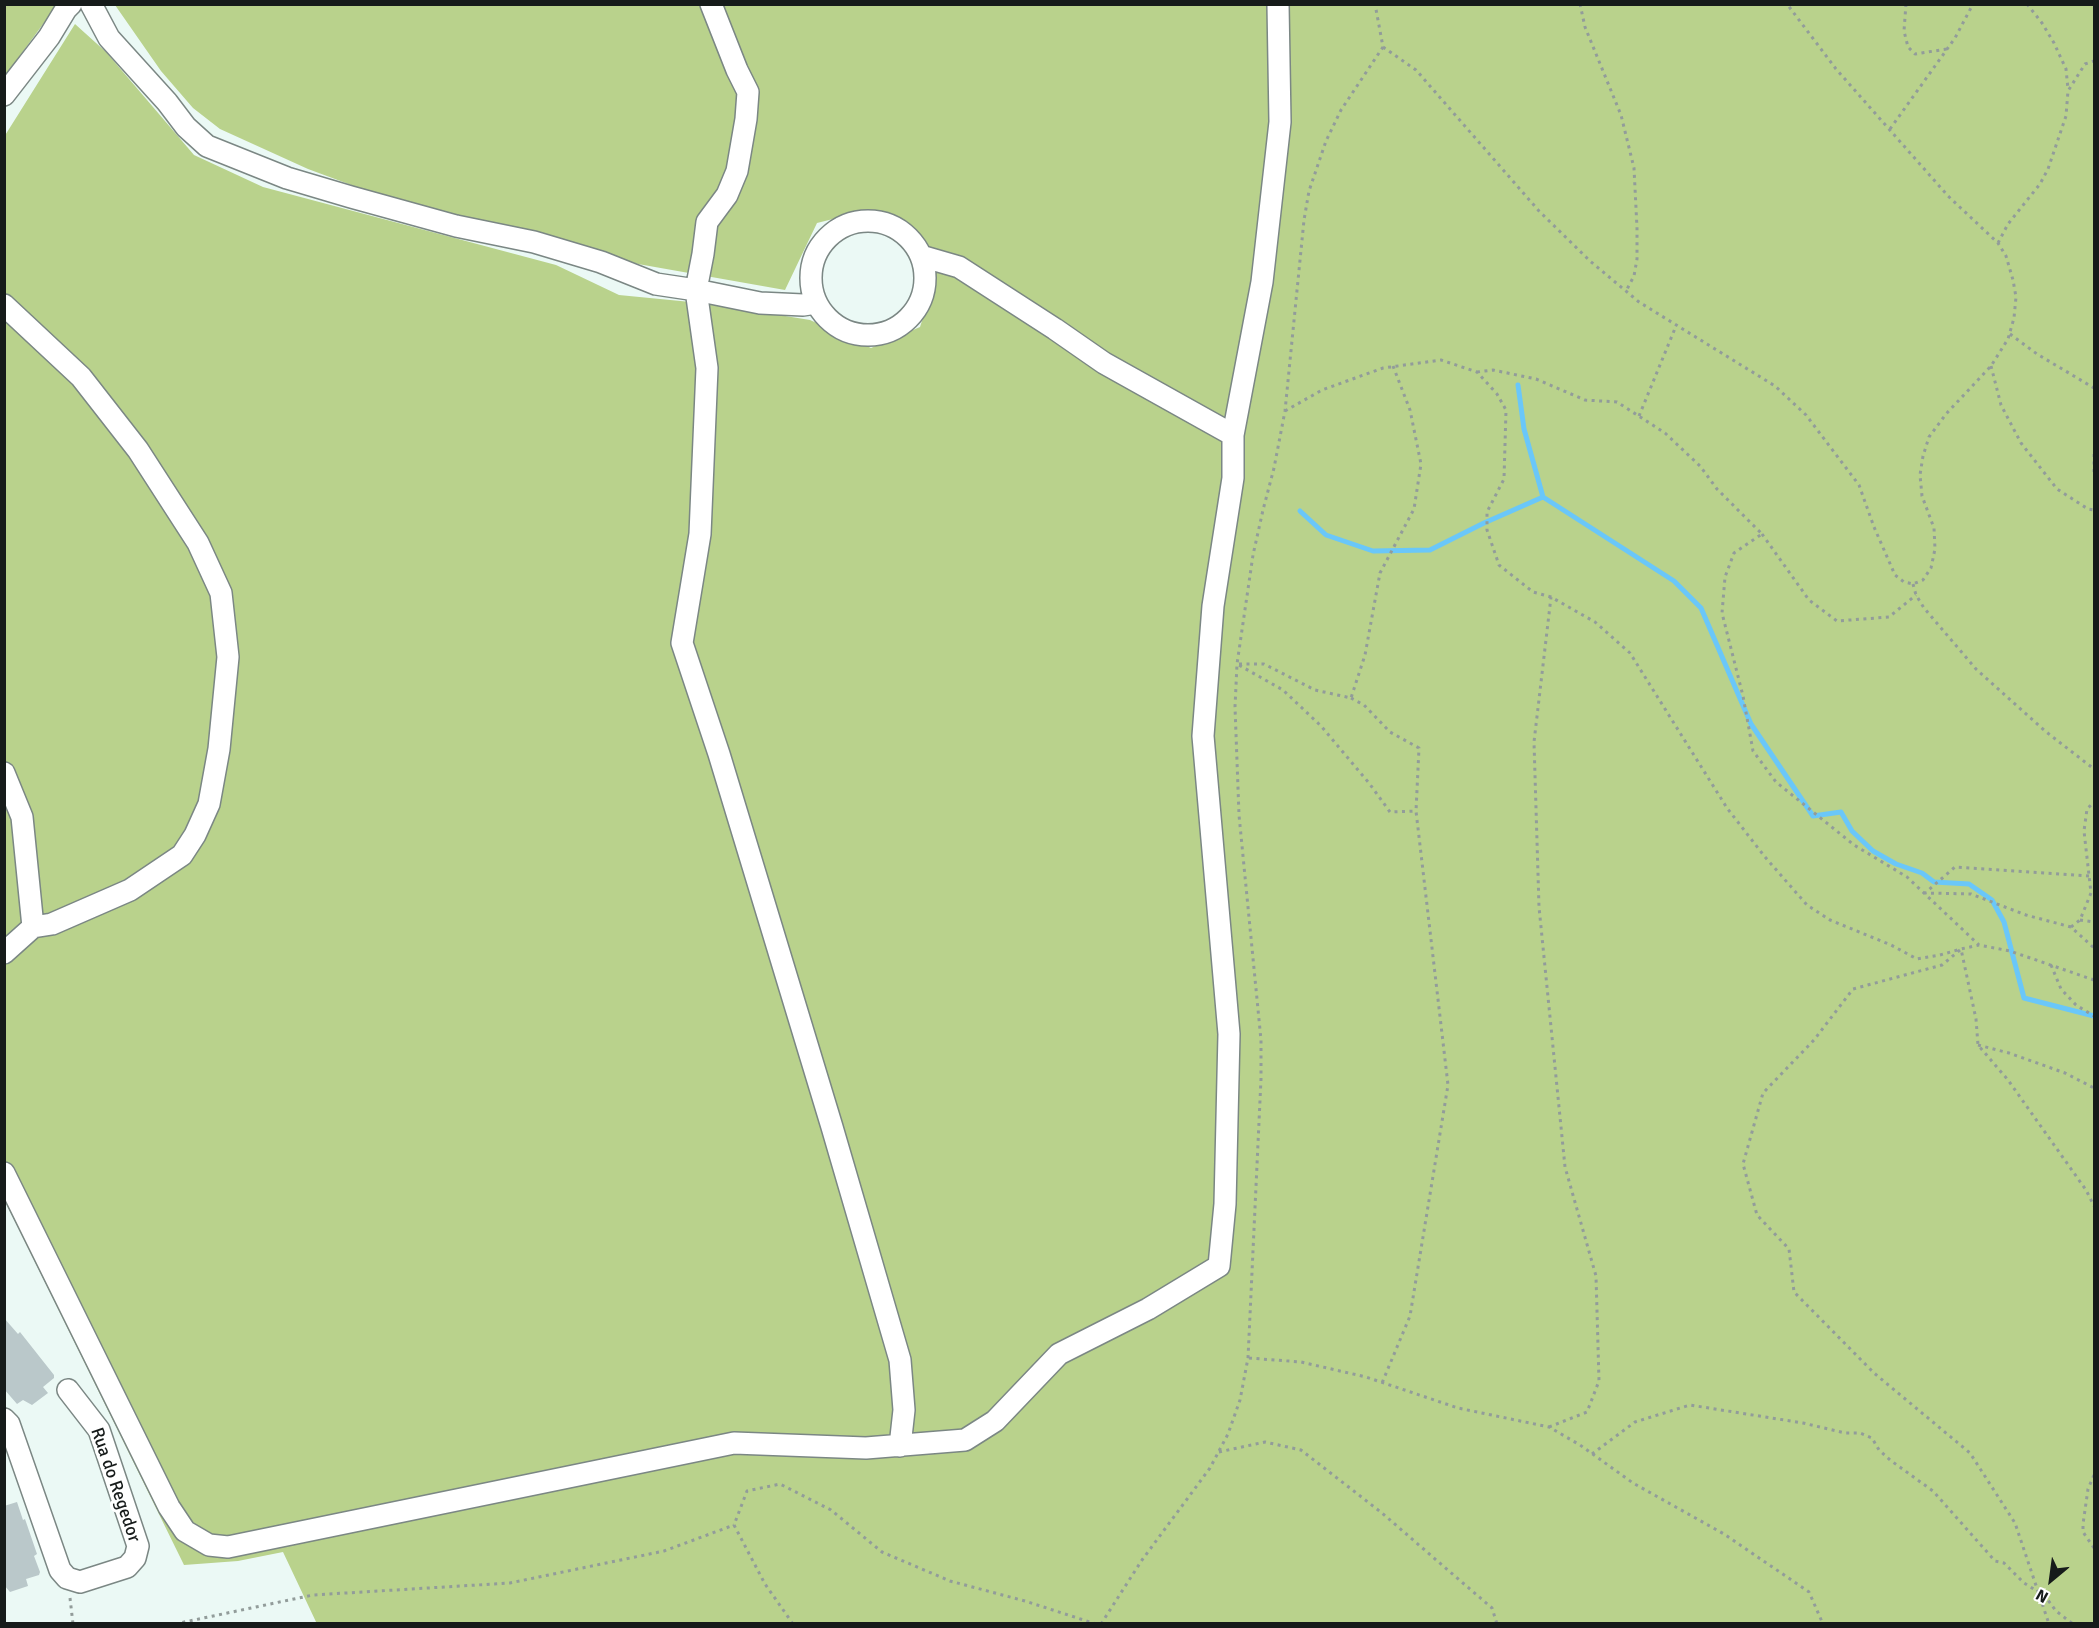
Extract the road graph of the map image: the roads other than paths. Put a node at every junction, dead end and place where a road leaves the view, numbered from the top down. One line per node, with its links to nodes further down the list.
1 (71, 4): 5 (street)
2 (91, 4): 7 (street)
3 (711, 4): 7 (street)
4 (1278, 4): 10 (street)
5 (4, 95)
6 (921, 256): 8 (street); 8 (street); 10 (street)
7 (696, 290): 8 (street); 17 (street)
8 (816, 303)
9 (4, 305): 12 (street)
10 (1233, 435): 17 (street)
11 (4, 773): 12 (street)
12 (33, 927): 13 (street)
13 (4, 953)
14 (4, 1173): 17 (street)
15 (69, 1390): 16 (street, Rua do Regedor)
16 (4, 1419)
17 (900, 1446)

